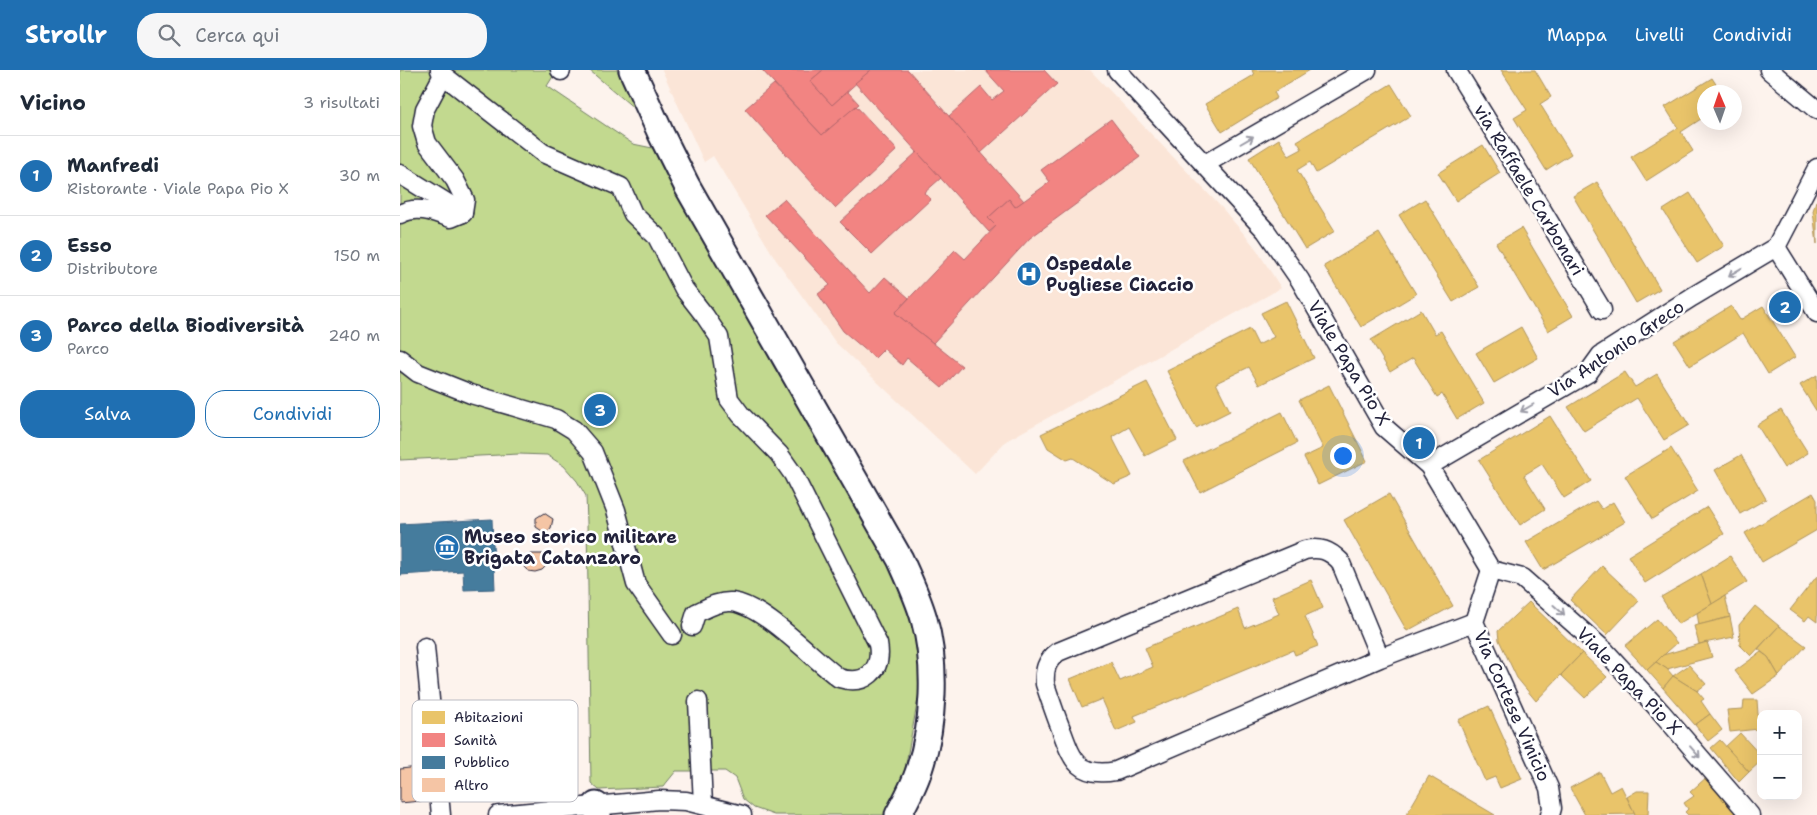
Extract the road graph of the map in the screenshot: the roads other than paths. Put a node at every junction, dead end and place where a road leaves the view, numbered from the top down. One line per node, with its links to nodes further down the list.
1 (632, 70): 32 (street)
2 (1117, 70): 8 (street, Viale Papa Pio X)
3 (1367, 70): 8 (street, one-way to 3)
4 (1456, 70): 14 (street, via Raffaele Carbonari)
5 (1770, 70): 7 (street)
6 (441, 73): 11 (street); 20 (street)
7 (1817, 110)
8 (1205, 164): 17 (street, Viale Papa Pio X)
9 (1817, 168): 13 (street)
10 (400, 174): 11 (street)
11 (463, 213): 12 (street)
12 (400, 214)
13 (1776, 246): 15 (street); 17 (street, Via Antonio Greco, one-way to 17)
14 (1602, 310)
15 (1817, 314)
16 (400, 359): 21 (street)
17 (1429, 466): 18 (street, Viale Papa Pio X)
18 (1490, 570): 19 (street, Via Cortese Vinicio); 34 (street, Viale Papa Pio X, one-way to 34)
19 (1474, 622): 23 (street); 33 (street, Via Cortese Vinicio)
20 (692, 626)
21 (672, 635)
22 (425, 648): 24 (street)
23 (1380, 658): 23 (street)
24 (430, 700)
25 (698, 701): 27 (street)
26 (440, 802): 29 (street)
27 (703, 804): 28 (street); 31 (street)
28 (597, 810): 30 (street)
29 (441, 815)
30 (498, 815)
31 (742, 815)
32 (898, 815)
33 (1550, 815)
34 (1750, 815)

